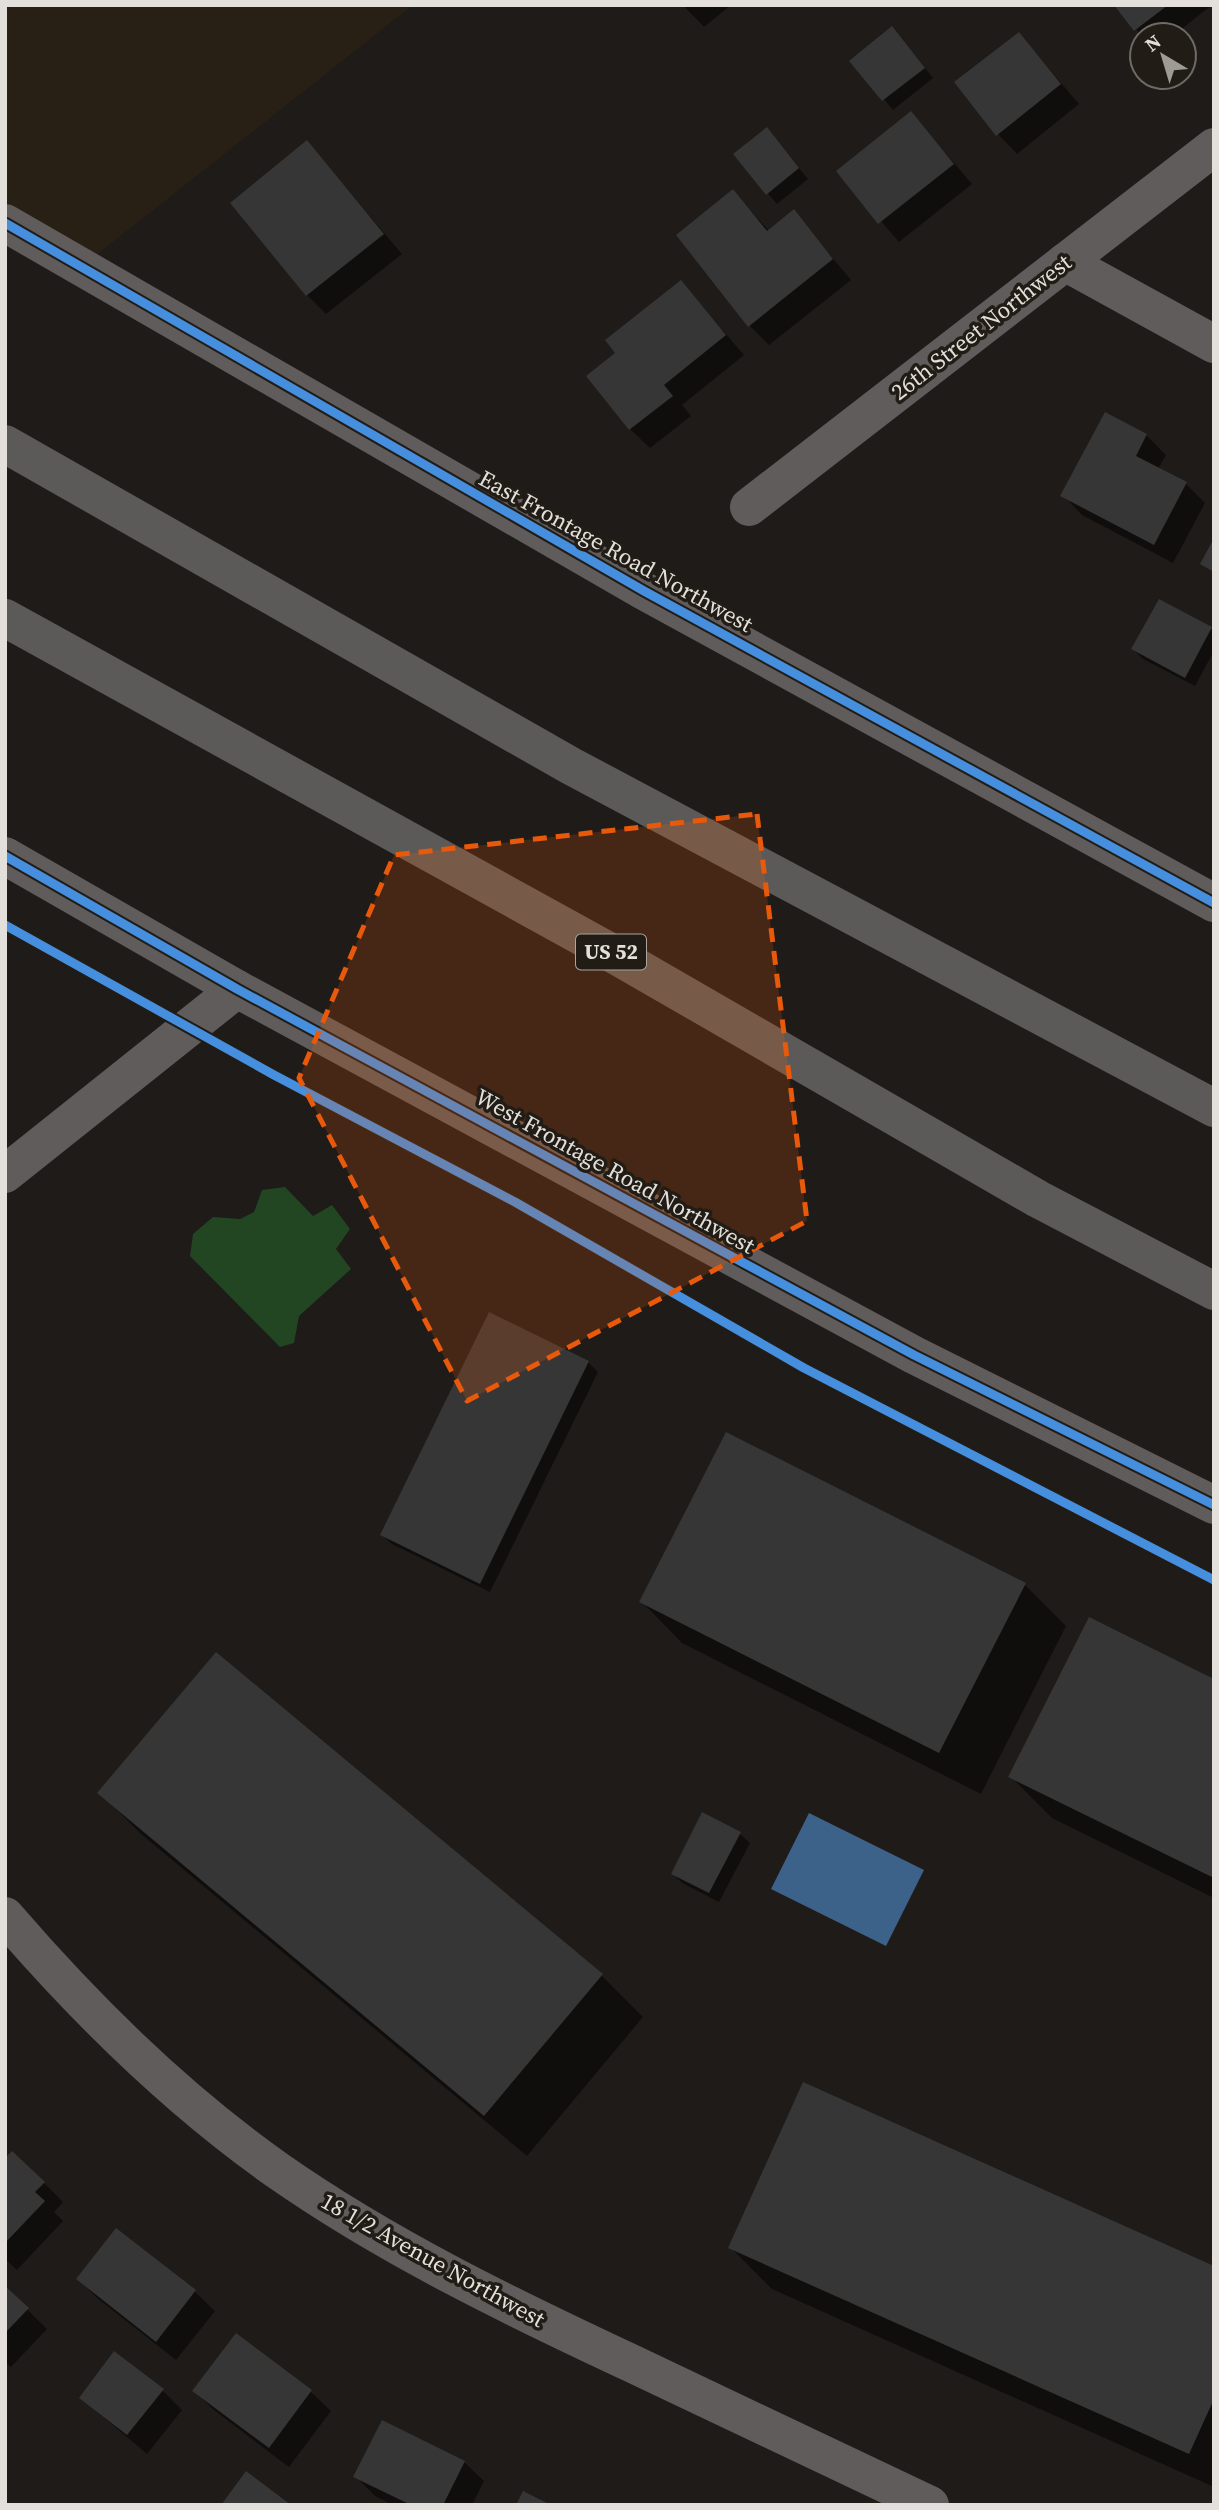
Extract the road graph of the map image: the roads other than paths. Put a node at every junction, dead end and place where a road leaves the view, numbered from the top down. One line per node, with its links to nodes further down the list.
1 (1214, 147): 3 (street, 26th Street Northwest)
2 (5, 223): 9 (street, East Frontage Road Northwest)
3 (1065, 262): 4 (street); 6 (street, 26th Street Northwest)
4 (1214, 344)
5 (5, 444): 11 (highway)
6 (749, 506)
7 (5, 618): 13 (highway, US 52)
8 (5, 856): 10 (street, West Frontage Road Northwest)
9 (1214, 903)
10 (237, 989): 12 (street); 14 (street, West Frontage Road Northwest)
11 (1214, 1108)
12 (5, 1174)
13 (1214, 1291)
14 (1214, 1506)
15 (5, 1916): 16 (street, 18 1/2 Avenue Northwest)
16 (930, 2505)

